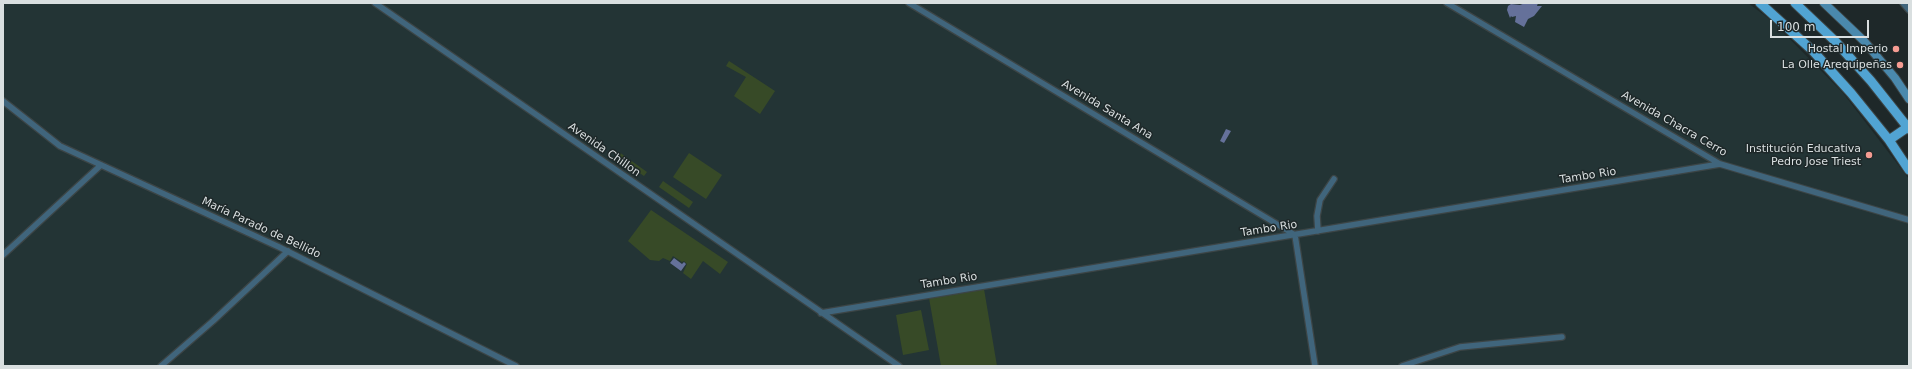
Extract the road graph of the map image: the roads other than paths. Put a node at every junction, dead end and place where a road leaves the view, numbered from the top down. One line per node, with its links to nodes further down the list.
1 (375, 3): 22 (street, Avenida Chillon)
2 (908, 3): 19 (street, Avenida Santa Ana)
3 (1447, 3): 14 (street, Avenida Chacra Cerro)
4 (1760, 3): 12 (main road)
5 (1795, 3): 11 (main road)
6 (1824, 3): 9 (street)
7 (1903, 3): 8 (street)
8 (1909, 10)
9 (1909, 99)
10 (3, 101): 13 (street, María Parado de Bellido)
11 (1909, 127): 12 (main road)
12 (1889, 140): 15 (main road)
13 (101, 164): 20 (street, María Parado de Bellido); 21 (street)
14 (1720, 164): 17 (street, Avenida Chacra Cerro); 18 (street, Tambo Rio)
15 (1909, 170)
16 (1334, 178): 18 (street)
17 (1909, 220)
18 (1318, 231): 19 (street, Tambo Rio)
19 (1295, 235): 22 (street, Tambo Rio); 27 (street)
20 (288, 251): 24 (street); 25 (street, María Parado de Bellido)
21 (3, 255)
22 (821, 312): 26 (street, Avenida Chillon)
23 (1562, 337): 28 (street)
24 (161, 366)
25 (516, 366)
26 (899, 366)
27 (1315, 366)
28 (1402, 366)

